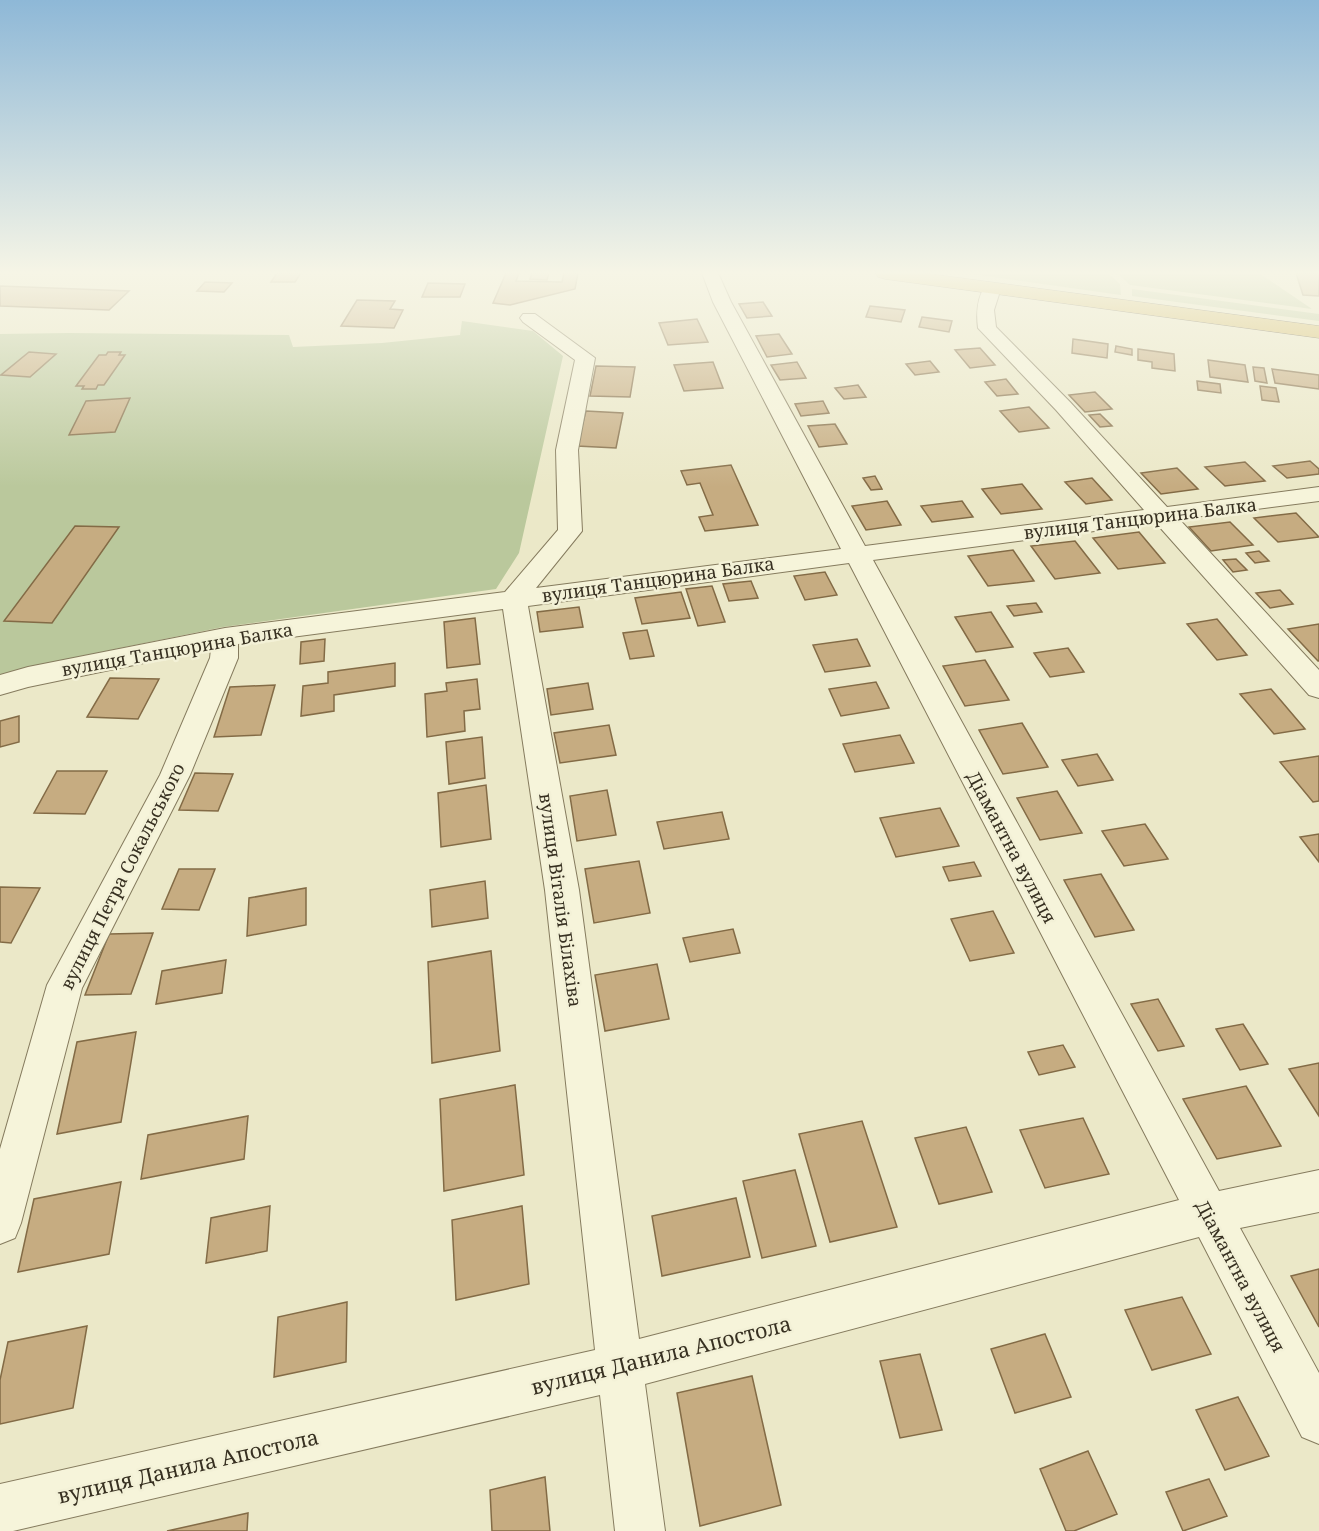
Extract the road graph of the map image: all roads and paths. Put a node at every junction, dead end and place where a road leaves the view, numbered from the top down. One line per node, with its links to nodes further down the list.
1 (566, 344): 7 (street)
2 (745, 344): 6 (street, Діамантна вулиця)
3 (1003, 344): 5 (street)
4 (1319, 494): 5 (street, вулиця Танцюрина Балка)
5 (1162, 516): 6 (street, вулиця Танцюрина Балка); 10 (street)
6 (856, 553): 7 (street, вулиця Танцюрина Балка); 12 (street, Діамантна вулиця)
7 (514, 598): 8 (street, вулиця Танцюрина Балка); 14 (street, вулиця Віталія Білахіва)
8 (225, 637): 9 (street, вулиця Танцюрина Балка); 13 (street, вулиця Петра Сокальського)
9 (0, 685)
10 (1319, 688)
11 (1319, 1191): 12 (street, вулиця Данила Апостола)
12 (1208, 1214): 14 (street, вулиця Данила Апостола); 15 (street, Діамантна вулиця)
13 (0, 1223)
14 (621, 1367): 16 (street, вулиця Данила Апостола); 17 (street, вулиця Віталія Білахіва)
15 (1319, 1420)
16 (0, 1509)
17 (640, 1531)

